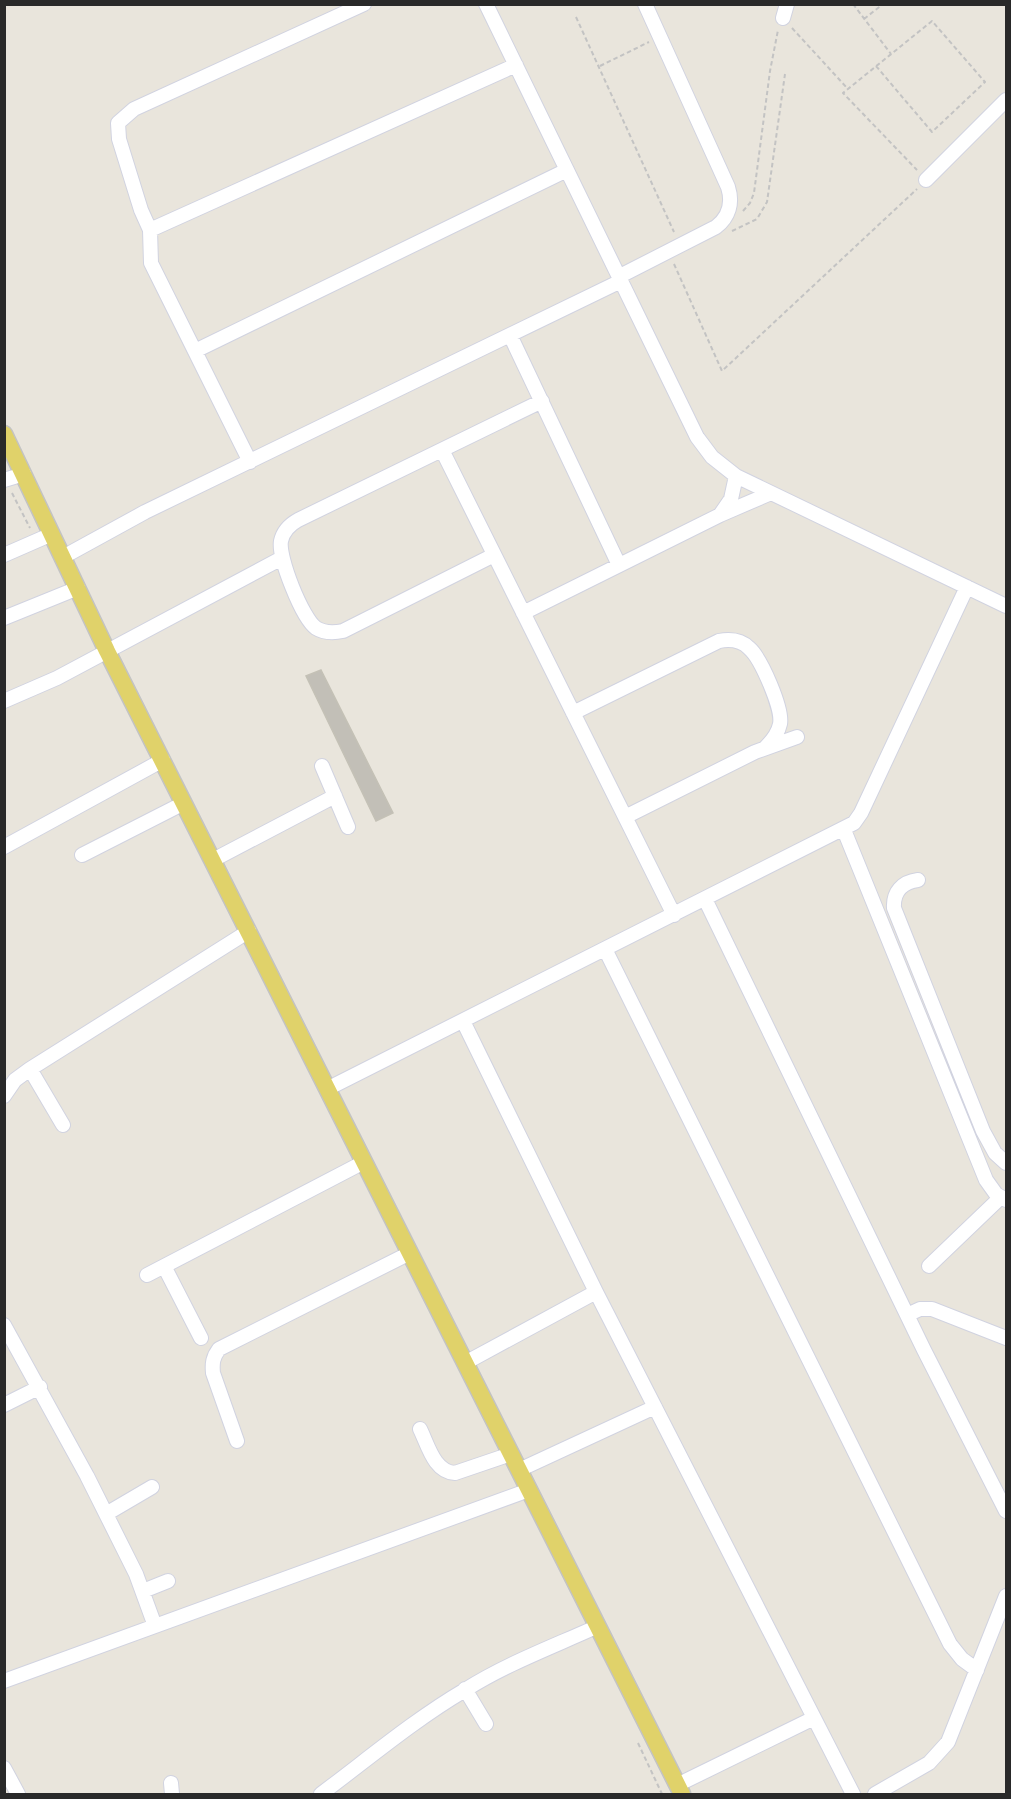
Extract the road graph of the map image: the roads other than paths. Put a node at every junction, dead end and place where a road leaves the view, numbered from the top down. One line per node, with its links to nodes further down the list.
1 (364, 4): 8 (street)
2 (486, 4): 4 (street)
3 (645, 4): 9 (street)
4 (516, 66): 6 (street); 8 (street)
5 (1006, 100): 7 (street)
6 (567, 170): 9 (street); 11 (street)
7 (927, 180)
8 (150, 230): 11 (street)
9 (620, 279): 10 (street); 17 (street)
10 (510, 335): 12 (street); 15 (street)
11 (195, 351): 15 (street)
12 (542, 401): 14 (street); 26 (street)
13 (4, 434): 16 (main road)
14 (442, 450): 23 (street); 25 (street)
15 (250, 462): 24 (street)
16 (24, 474): 18 (street); 21 (main road)
17 (736, 476): 19 (street); 20 (street)
18 (4, 480)
19 (771, 493): 20 (street); 27 (street)
20 (720, 516): 26 (street)
21 (52, 534): 22 (street); 24 (main road)
22 (4, 555)
23 (494, 555): 25 (street); 30 (street)
24 (63, 557): 28 (main road)
25 (282, 558): 32 (street)
26 (619, 565): 30 (street)
27 (967, 587): 29 (street); 43 (street)
28 (78, 588): 31 (street); 32 (main road)
29 (1006, 606)
30 (523, 613): 34 (street)
31 (4, 618)
32 (107, 651): 33 (street); 37 (main road)
33 (4, 700)
34 (573, 713): 36 (street); 41 (street)
35 (796, 737): 36 (street)
36 (765, 748): 41 (street)
37 (163, 760): 40 (main road); 44 (street)
38 (322, 766): 39 (street)
39 (335, 796): 42 (street); 46 (street)
40 (184, 803): 45 (street); 46 (main road)
41 (625, 817): 49 (street)
42 (348, 827)
43 (844, 830): 48 (street); 59 (street)
44 (4, 847)
45 (82, 855)
46 (213, 860): 50 (main road)
47 (918, 880): 58 (street)
48 (705, 899): 49 (street); 65 (street)
49 (674, 915): 51 (street)
50 (249, 931): 53 (street); 54 (main road)
51 (604, 949): 52 (street); 86 (street)
52 (463, 1021): 54 (street); 64 (street)
53 (30, 1069): 55 (street); 56 (street)
54 (327, 1089): 57 (main road)
55 (4, 1096)
56 (63, 1125)
57 (364, 1162): 60 (main road); 61 (street)
58 (1006, 1163)
59 (1004, 1198): 62 (street)
60 (410, 1253): 69 (main road); 74 (street)
61 (164, 1266): 63 (street); 67 (street)
62 (929, 1266)
63 (147, 1275)
64 (596, 1292): 69 (street); 72 (street)
65 (907, 1315): 68 (street); 79 (street)
66 (4, 1325): 70 (street)
67 (201, 1338)
68 (1006, 1338)
69 (465, 1363): 75 (main road)
70 (40, 1387): 71 (street); 80 (street)
71 (4, 1405)
72 (655, 1407): 76 (street); 89 (street)
73 (420, 1429): 75 (street)
74 (237, 1441)
75 (511, 1454): 76 (main road)
76 (519, 1470): 78 (main road)
77 (152, 1487): 80 (street)
78 (529, 1490): 84 (street); 85 (main road)
79 (1006, 1511)
80 (106, 1514): 82 (street)
81 (168, 1581): 82 (street)
82 (143, 1591): 84 (street)
83 (1006, 1596): 86 (street)
84 (155, 1626): 87 (street)
85 (596, 1627): 88 (street); 93 (main road)
86 (977, 1670): 97 (street)
87 (4, 1681)
88 (465, 1689): 90 (street); 92 (street)
89 (814, 1718): 93 (street); 96 (street)
90 (486, 1724)
91 (4, 1768): 94 (street)
92 (336, 1790): 95 (street)
93 (680, 1790)
94 (18, 1794)
95 (321, 1794)
96 (853, 1794)
97 (875, 1794)

